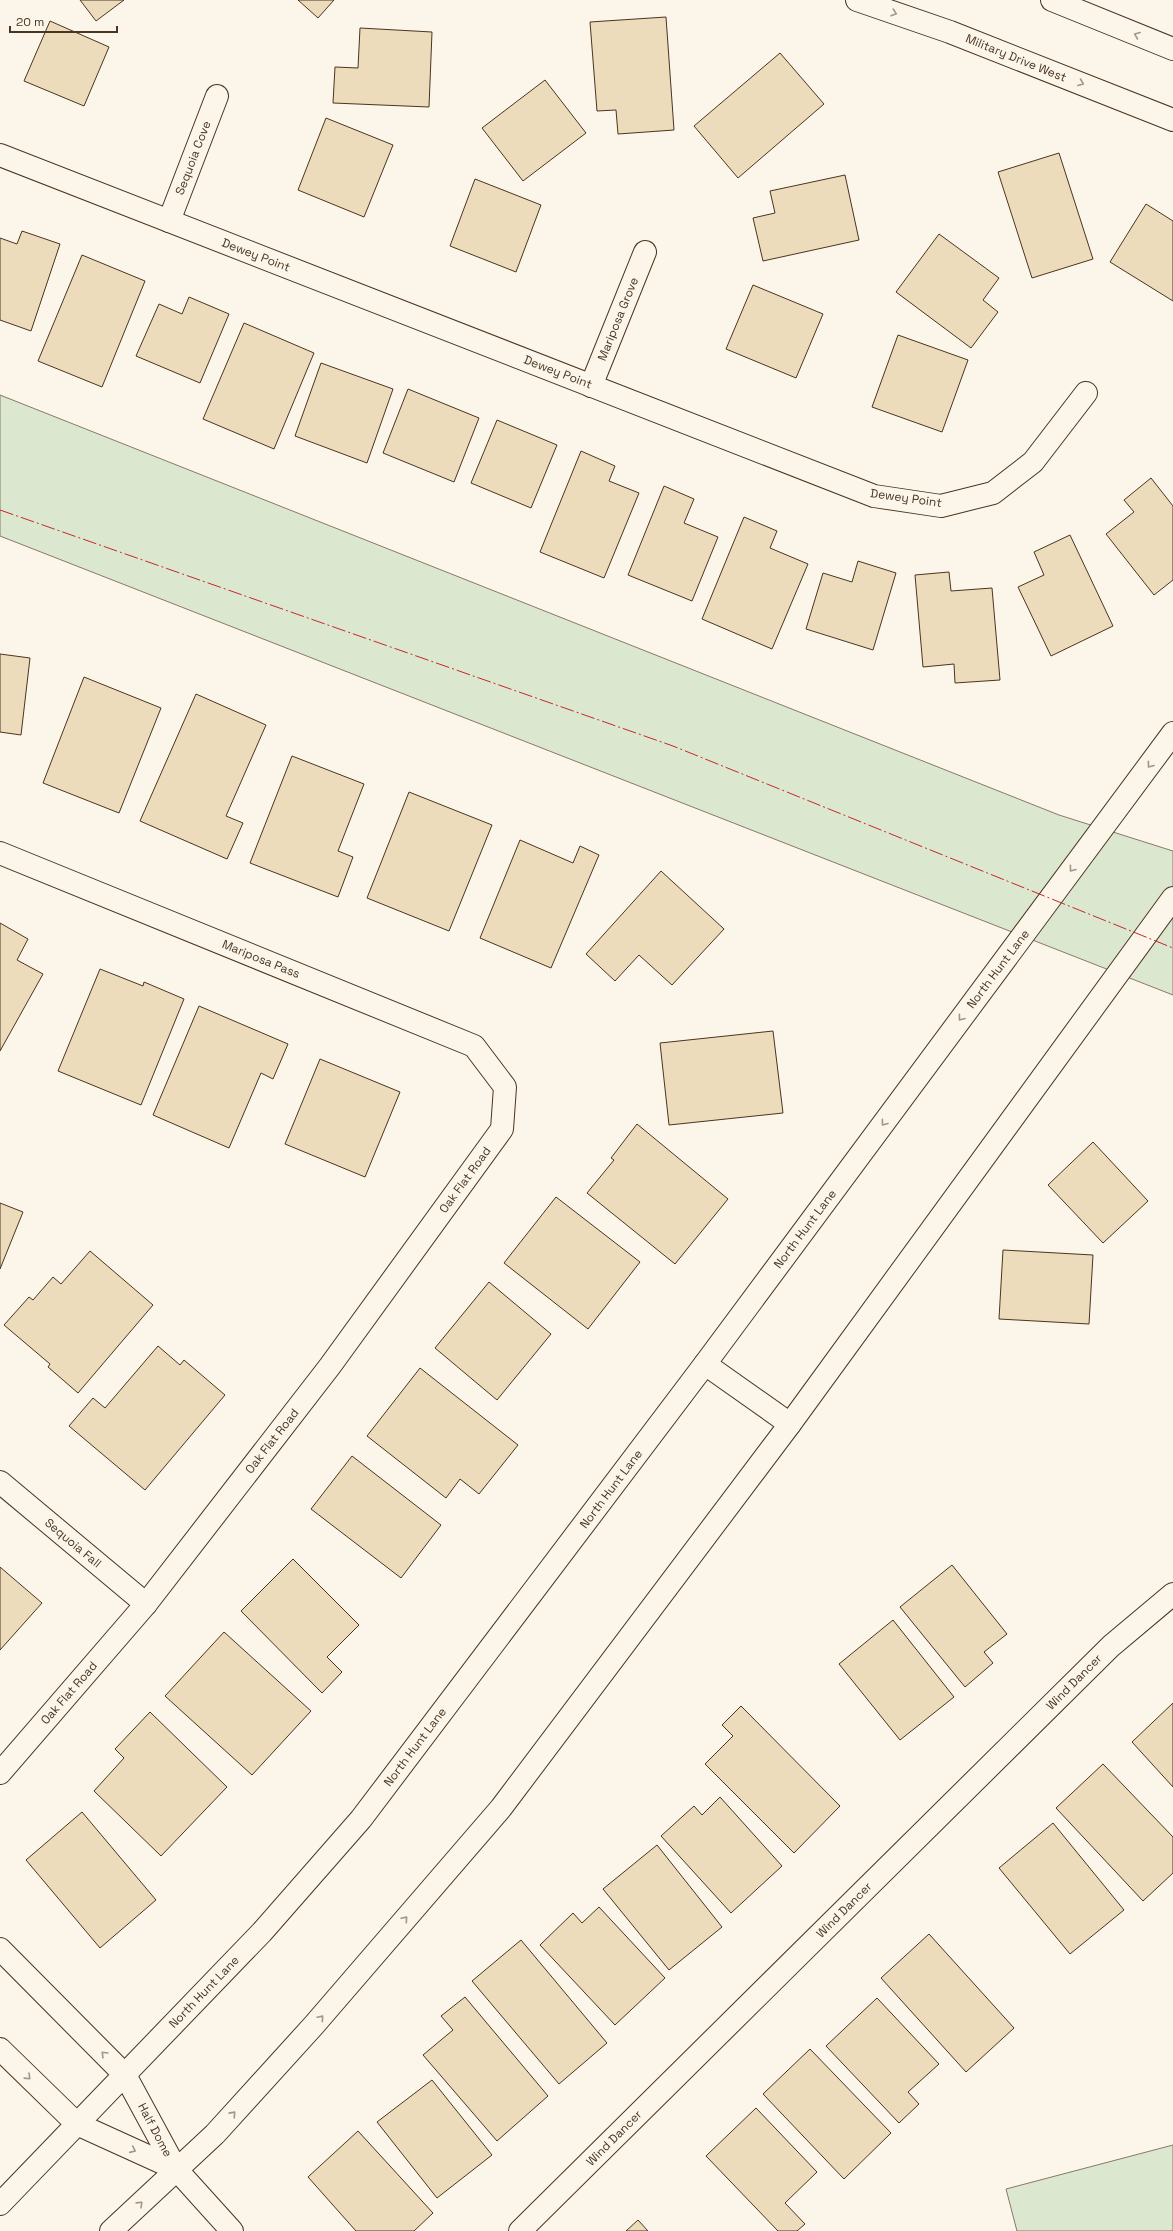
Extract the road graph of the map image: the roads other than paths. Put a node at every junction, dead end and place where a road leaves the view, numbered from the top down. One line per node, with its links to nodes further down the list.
1 (857, 0): 5 (street, Military Drive West, one-way to 5)
2 (1052, 0): 3 (street, one-way to 2)
3 (1173, 50)
4 (217, 96): 7 (street, Sequoia Cove)
5 (1173, 120)
6 (0, 155): 7 (street, Dewey Point)
7 (169, 221): 9 (street, Dewey Point)
8 (645, 252): 9 (street, Mariposa Grove)
9 (591, 386): 10 (street, Dewey Point)
10 (1086, 393)
11 (1173, 733): 15 (street, North Hunt Lane, one-way to 15)
12 (0, 853): 14 (street, Mariposa Pass)
13 (1173, 898): 16 (street)
14 (505, 1087): 19 (street, Oak Flat Road)
15 (705, 1364): 16 (street); 23 (street, North Hunt Lane)
16 (790, 1424): 25 (street, one-way to 16)
17 (0, 1482): 19 (street, Sequoia Fall)
18 (1173, 1594): 29 (street, Wind Dancer)
19 (146, 1604): 20 (street, Oak Flat Road)
20 (0, 1773)
21 (1, 1951): 23 (street, Half Dome, one-way to 21)
22 (0, 2049): 24 (street, Half Dome, one-way to 24)
23 (125, 2075): 24 (street, North Hunt Lane); 25 (street, Half Dome)
24 (77, 2124): 25 (street, Half Dome, one-way to 25); 26 (street, North Hunt Lane)
25 (176, 2169): 27 (street, one-way to 25); 28 (street)
26 (0, 2204)
27 (112, 2231)
28 (232, 2231)
29 (520, 2231)

